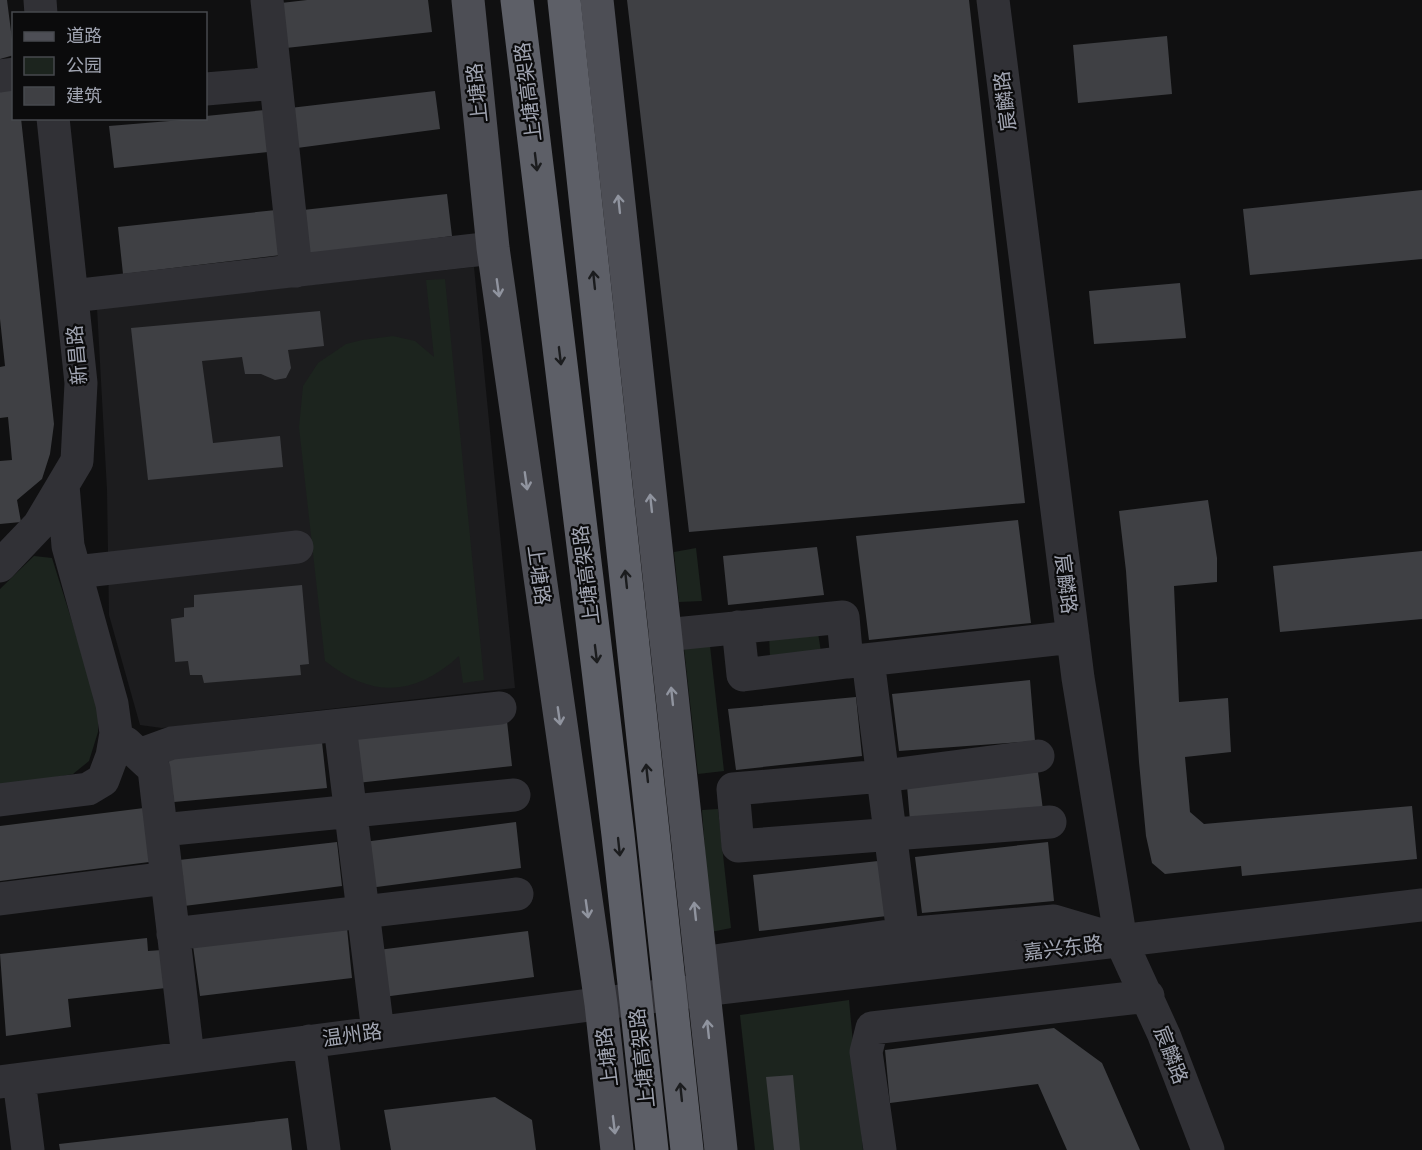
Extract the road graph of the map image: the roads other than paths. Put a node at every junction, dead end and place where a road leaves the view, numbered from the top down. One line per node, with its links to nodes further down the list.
1 (267, 0): 7 (street)
2 (468, 0): 10 (main road, 上塘路)
3 (517, 0): 50 (highway, 上塘高架路, one-way to 50, bridge)
4 (564, 0): 51 (highway, 上塘高架路, one-way to 4, bridge)
5 (597, 0): 18 (main road, one-way to 5)
6 (993, 0): 19 (street, 宸麟路)
7 (276, 82): 8 (street); 11 (street)
8 (207, 89)
9 (53, 120): 12 (street, 新昌路)
10 (493, 248): 11 (street); 42 (main road, 上塘路, one-way to 42)
11 (296, 271): 12 (street)
12 (72, 296): 13 (street, 新昌路)
13 (63, 485): 15 (street, 新昌路); 16 (street)
14 (297, 547): 16 (street)
15 (0, 566)
16 (76, 572): 23 (street)
17 (738, 627): 18 (street); 20 (street); 20 (street)
18 (665, 634): 40 (main road, one-way to 18)
19 (1072, 637): 20 (street); 39 (street, 宸麟路)
20 (858, 661): 25 (street)
21 (500, 708): 22 (street)
22 (340, 726): 23 (street); 28 (street)
23 (128, 744): 27 (street); 30 (street)
24 (1038, 756): 25 (street)
25 (883, 777): 31 (street); 31 (street)
26 (514, 795): 28 (street)
27 (0, 800)
28 (351, 811): 30 (street); 36 (street)
29 (1050, 822): 31 (street)
30 (162, 830): 32 (street)
31 (891, 834): 38 (street)
32 (167, 878): 34 (street); 37 (street)
33 (517, 894): 36 (street)
34 (0, 899)
35 (1422, 905): 39 (street, 嘉兴东路)
36 (363, 913): 37 (street); 43 (street)
37 (173, 934): 45 (street)
38 (903, 934): 39 (street); 40 (street)
39 (1121, 941): 40 (street, 嘉兴东路); 41 (street, 宸麟路)
40 (702, 977): 42 (street, 温州路); 52 (main road, one-way to 40)
41 (1148, 996): 53 (street); 54 (street, 宸麟路)
42 (601, 1004): 43 (street, 温州路); 49 (main road, 上塘路, one-way to 49)
43 (378, 1032): 44 (street, 温州路)
44 (309, 1041): 45 (street, 温州路); 48 (street)
45 (188, 1057): 46 (street, 温州路)
46 (9, 1081): 47 (street)
47 (28, 1150)
48 (324, 1150)
49 (617, 1150)
50 (652, 1150)
51 (687, 1150)
52 (721, 1150)
53 (880, 1150)
54 (1208, 1150)

